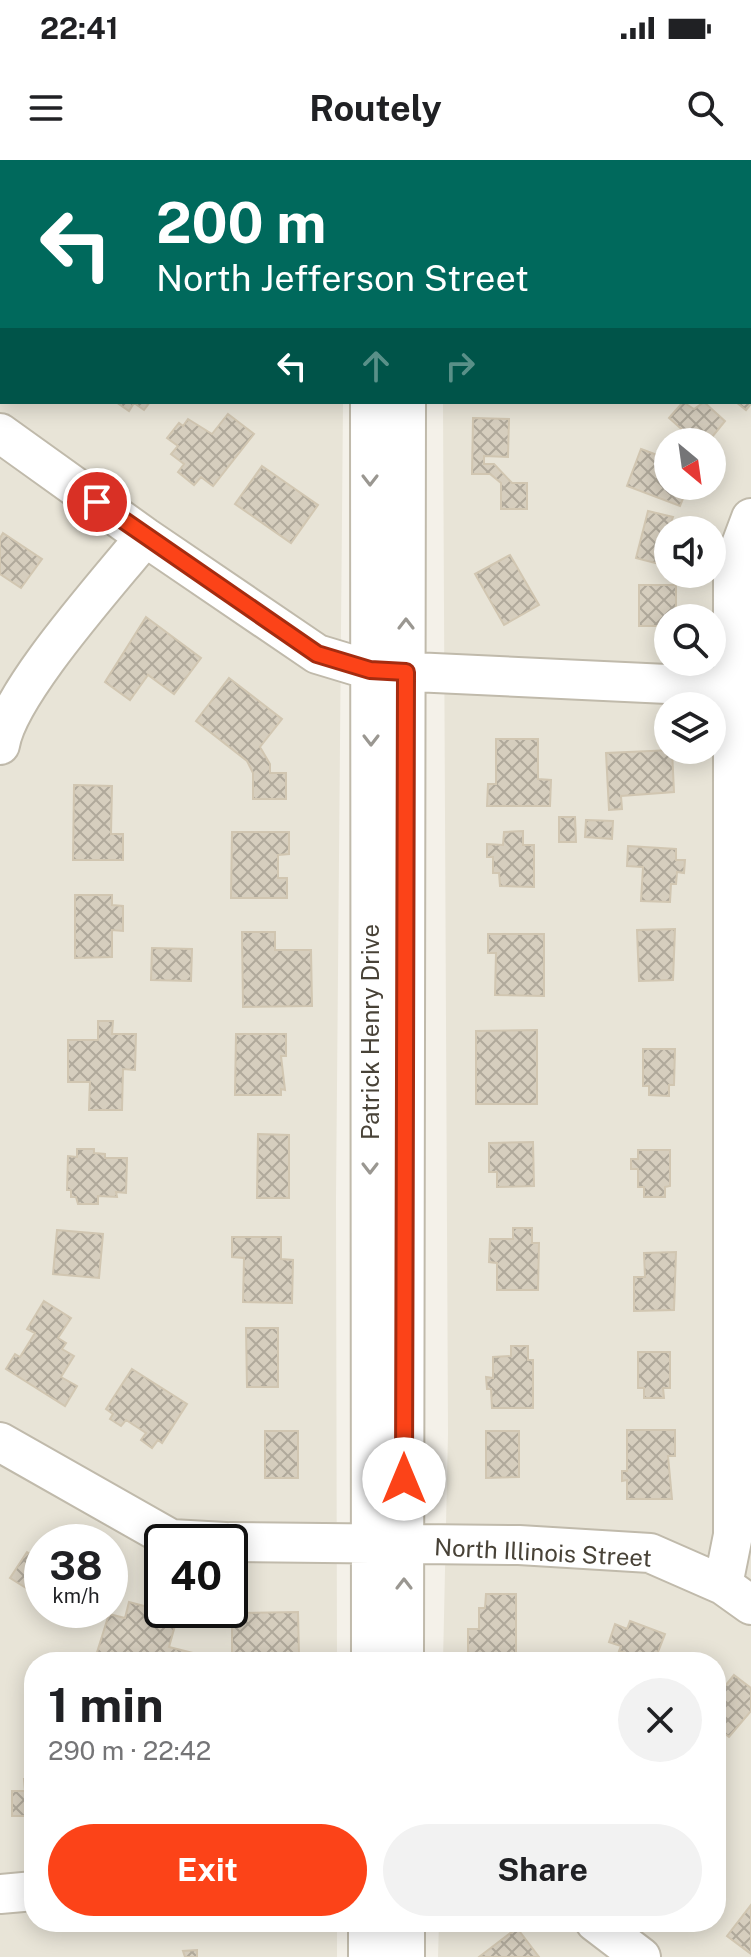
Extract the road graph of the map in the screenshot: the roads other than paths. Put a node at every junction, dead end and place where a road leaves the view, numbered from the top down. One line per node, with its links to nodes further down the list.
1 (370, 404): 6 (street, Patrick Henry Drive, one-way to 6)
2 (406, 404): 6 (street, Patrick Henry Drive, one-way to 2)
3 (0, 433): 5 (street)
4 (751, 518): 7 (street)
5 (145, 537): 6 (street); 8 (street)
6 (388, 671): 7 (street); 14 (street, Patrick Henry Drive)
7 (731, 687): 9 (street)
8 (0, 745)
9 (741, 771): 10 (street)
10 (742, 1286): 15 (street)
11 (0, 1442): 12 (street, North Illinois Street)
12 (145, 1524)
13 (248, 1542): 14 (street, North Illinois Street)
14 (388, 1544): 15 (street, North Illinois Street); 16 (street, Patrick Henry Drive); 17 (street, Patrick Henry Drive, one-way to 14)
15 (737, 1595)
16 (372, 1652)
17 (403, 1652)
18 (24, 1892): 19 (street)
19 (0, 1894)
20 (368, 1932): 23 (street)
21 (405, 1932): 24 (street)
22 (608, 1932): 25 (street)
23 (368, 1957)
24 (405, 1957)
25 (641, 1957)

